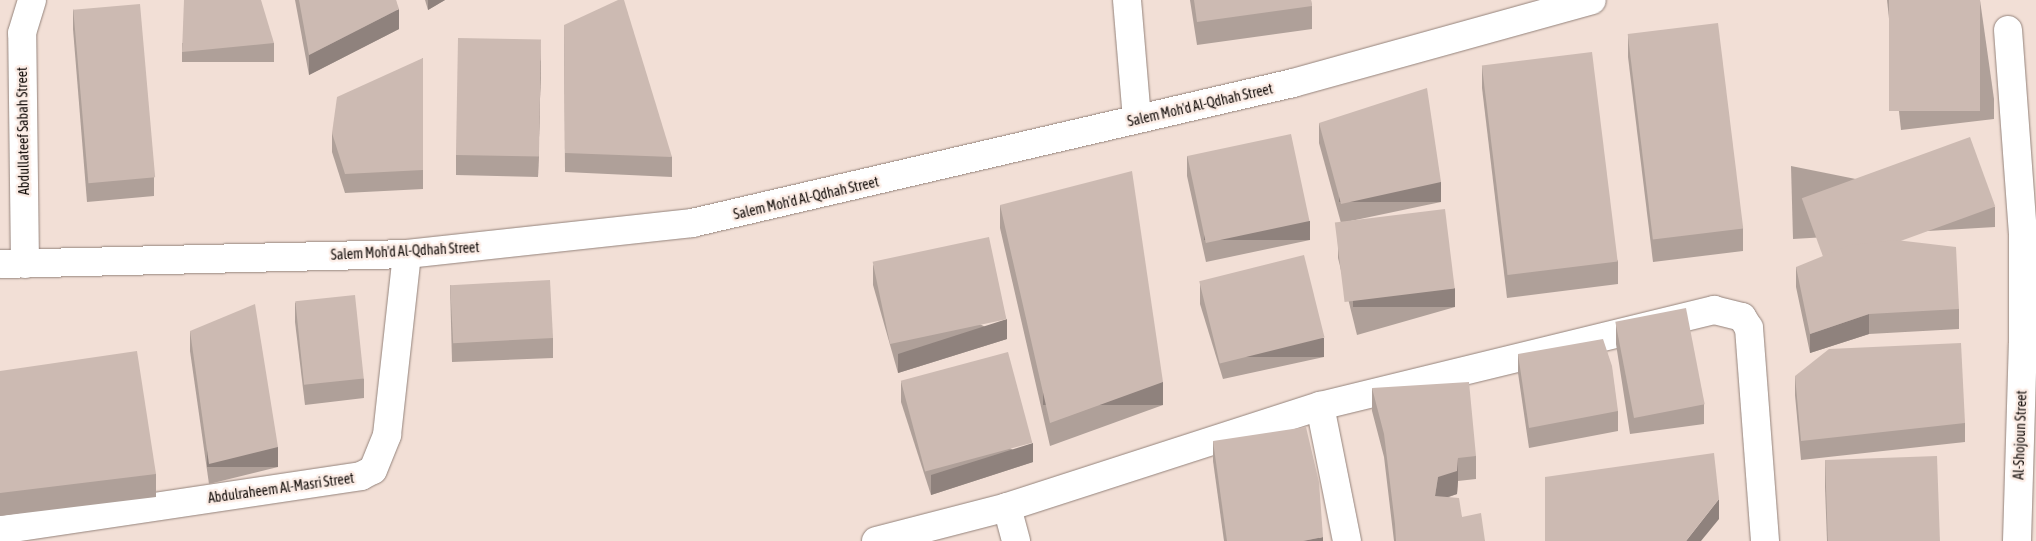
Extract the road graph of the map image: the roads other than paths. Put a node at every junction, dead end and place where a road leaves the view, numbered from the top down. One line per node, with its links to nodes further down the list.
1 (32, 0): 7 (street, Abdullateef Sabah Street)
2 (1127, 0): 5 (street)
3 (1592, 0): 5 (street, Salem Moh'd Al-Qdhah Street)
4 (2008, 30): 8 (street, Al-Shojoun Street)
5 (1137, 119): 6 (street, Salem Moh'd Al-Qdhah Street)
6 (407, 254): 7 (street, Salem Moh'd Al-Qdhah Street); 11 (street, Abdulraheem Al-Masri Street)
7 (12, 264)
8 (2030, 340): 16 (street, Al-Shojoun Street)
9 (1320, 406): 10 (street); 14 (street); 15 (street)
10 (1007, 507): 12 (street); 13 (street)
11 (0, 530)
12 (876, 541)
13 (1016, 541)
14 (1348, 541)
15 (1765, 541)
16 (2017, 541)

